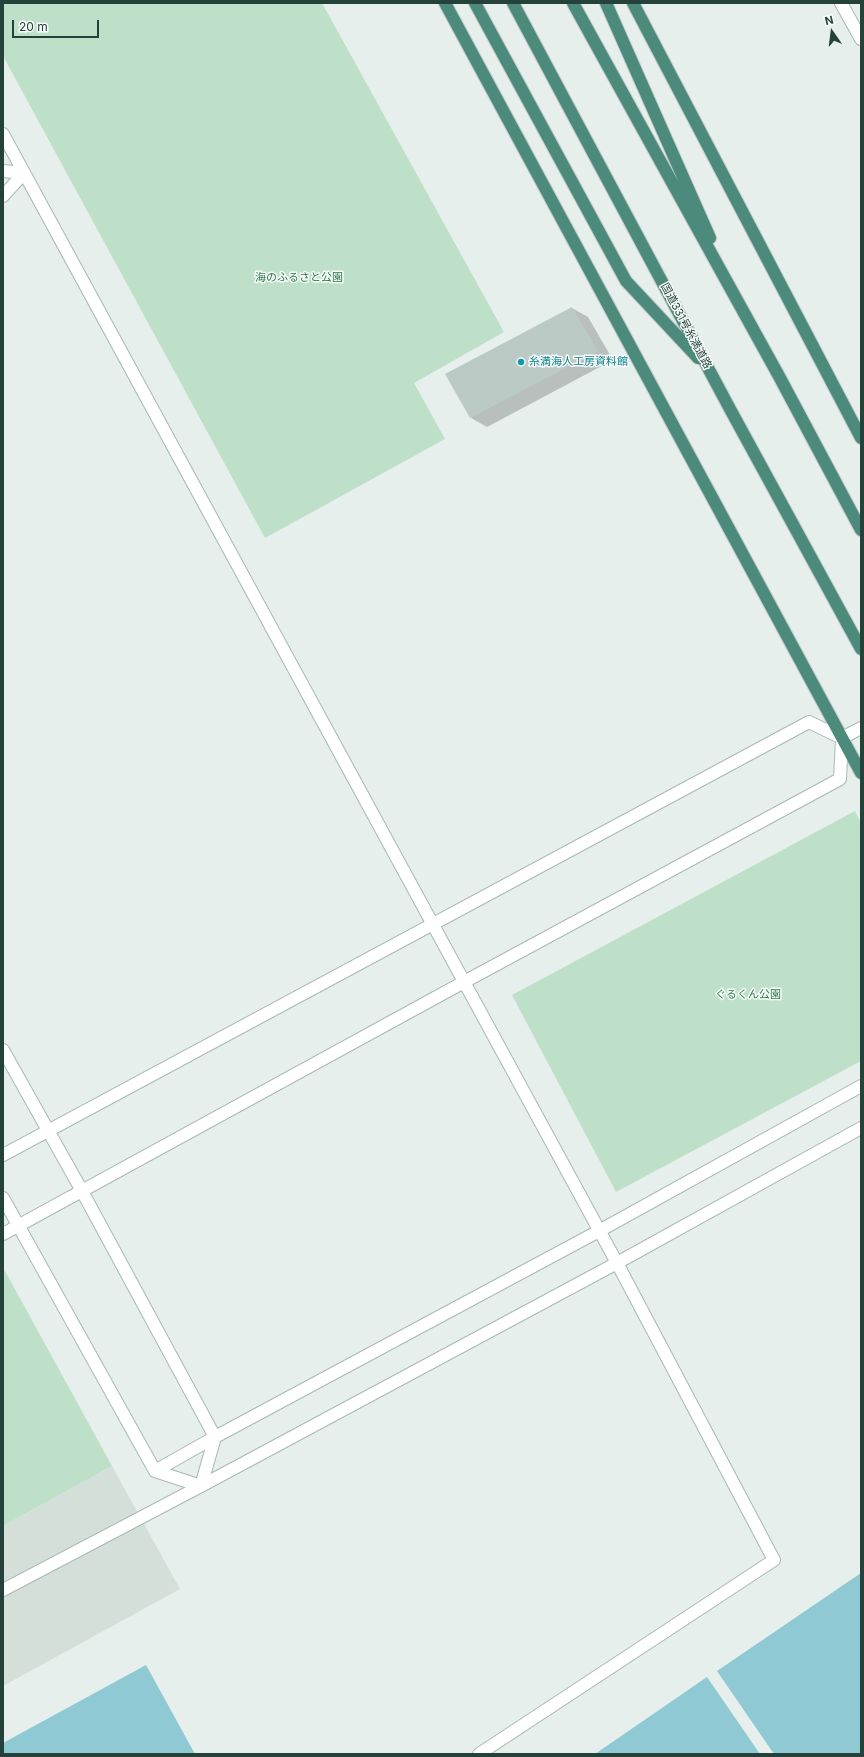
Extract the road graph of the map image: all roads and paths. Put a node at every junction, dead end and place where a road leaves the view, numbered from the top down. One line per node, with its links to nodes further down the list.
1 (445, 3): 19 (highway)
2 (476, 3): 14 (highway)
3 (513, 3): 14 (highway, 国道331号糸満道路)
4 (572, 3): 13 (highway)
5 (606, 3): 13 (highway)
6 (633, 3): 15 (highway)
7 (841, 3): 8 (street)
8 (861, 39)
9 (3, 134): 11 (street)
10 (3, 172): 11 (street)
11 (24, 173): 12 (street); 21 (street)
12 (3, 196)
13 (742, 310): 16 (highway)
14 (710, 370): 17 (highway, 国道331号糸満道路)
15 (861, 438)
16 (861, 530)
17 (861, 649)
18 (861, 728): 19 (street)
19 (842, 738): 20 (highway); 21 (street); 22 (street)
20 (861, 773)
21 (432, 924): 22 (street); 26 (street)
22 (464, 982): 28 (street); 31 (street)
23 (3, 1050): 26 (street)
24 (861, 1086): 31 (street)
25 (861, 1128): 33 (street)
26 (47, 1131): 27 (street); 28 (street)
27 (3, 1155)
28 (82, 1191): 30 (street); 34 (street)
29 (3, 1198): 30 (street)
30 (19, 1226): 32 (street); 35 (street)
31 (599, 1231): 33 (street); 34 (street)
32 (3, 1234)
33 (617, 1263): 36 (street); 38 (street)
34 (215, 1437): 35 (street); 36 (street)
35 (155, 1471): 36 (street)
36 (201, 1486): 37 (street)
37 (3, 1590)
38 (479, 1754)

